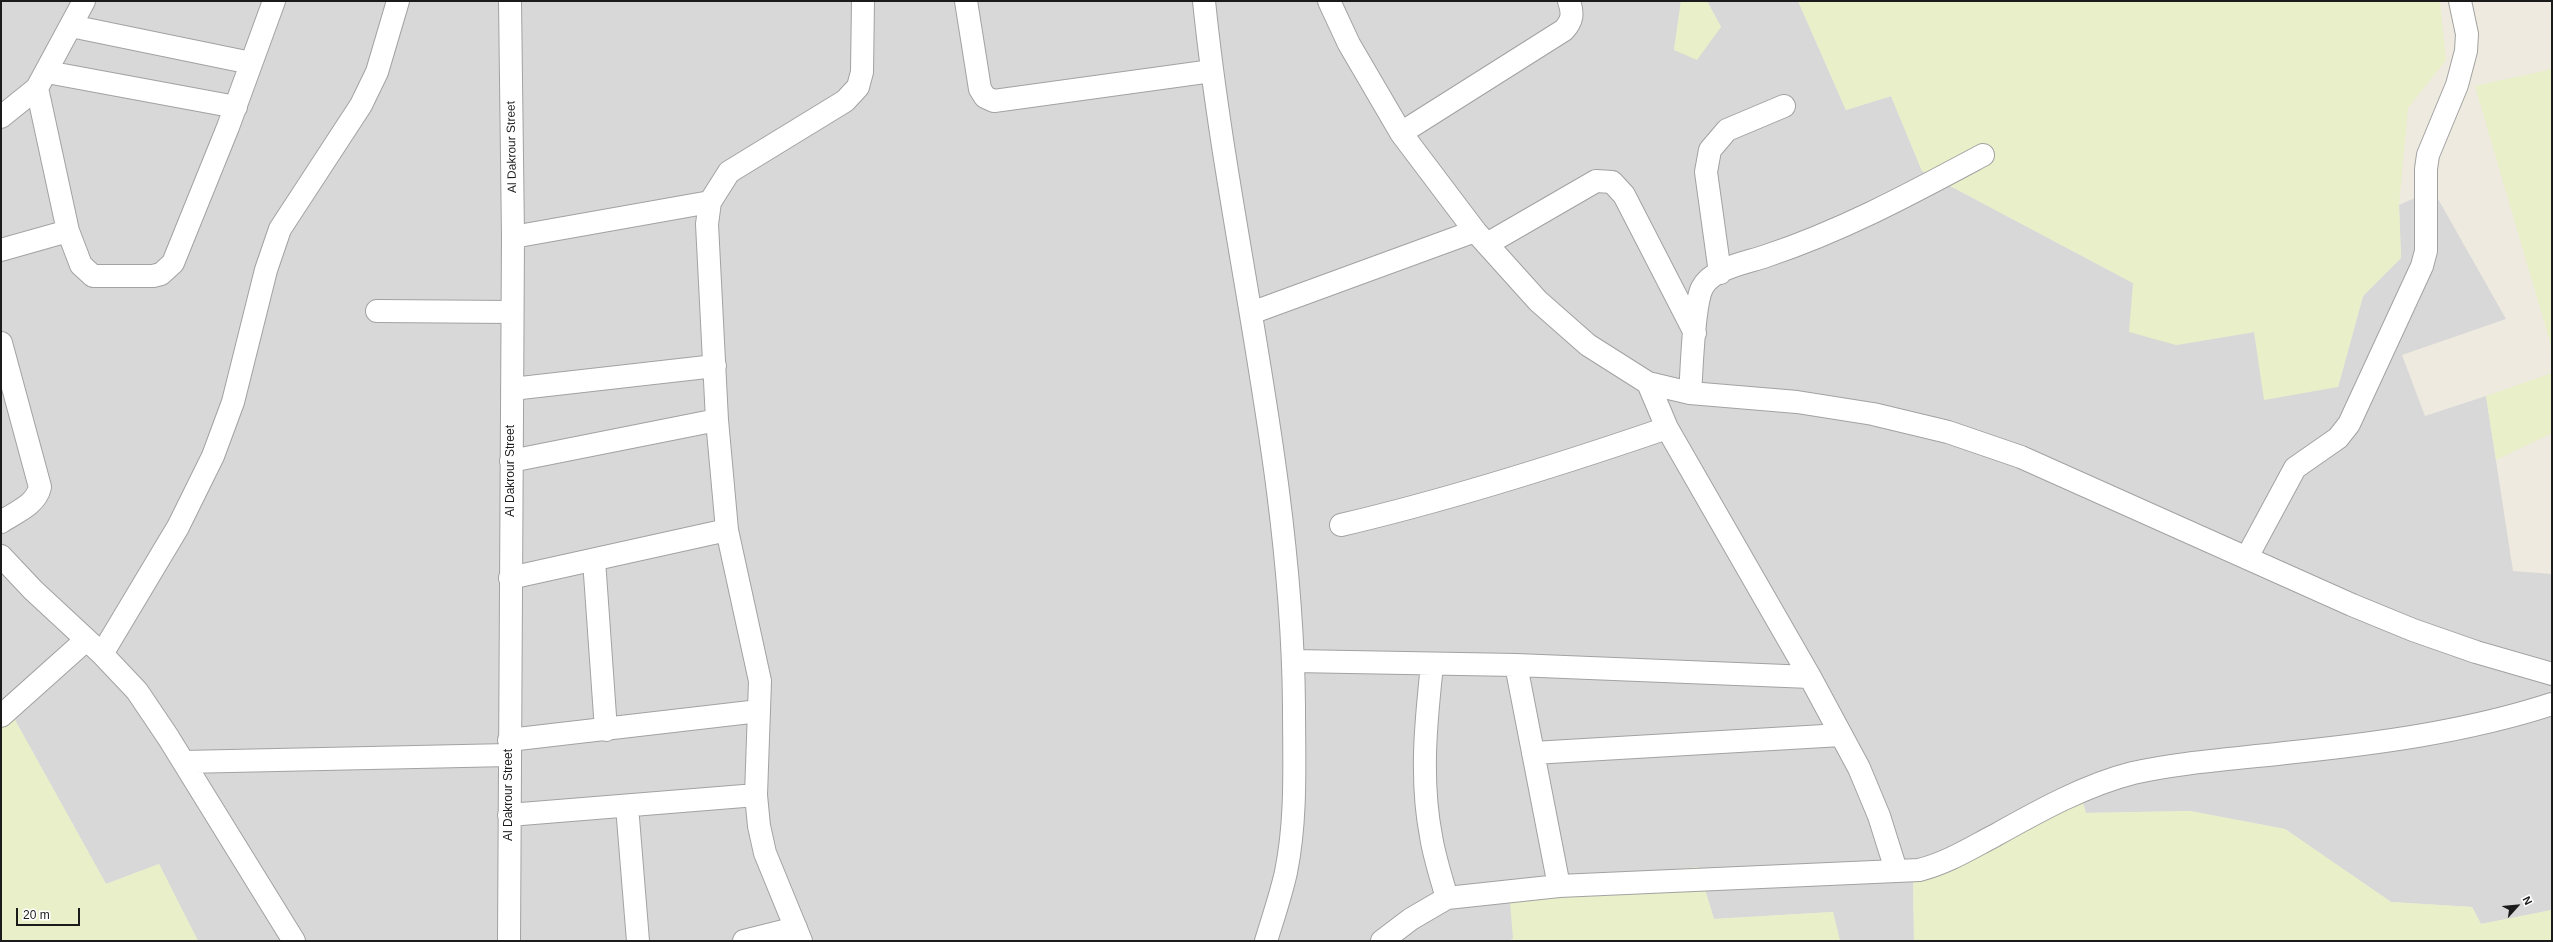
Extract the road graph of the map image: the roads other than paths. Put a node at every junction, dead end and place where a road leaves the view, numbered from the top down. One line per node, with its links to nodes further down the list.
1 (84, 1): 11 (street)
2 (274, 1): 12 (street)
3 (398, 1): 46 (street)
4 (510, 1): 22 (street, Al Dakrour Street)
5 (863, 1): 20 (street)
6 (966, 1): 13 (street)
7 (1204, 1): 13 (street)
8 (1329, 1): 18 (street)
9 (1569, 1): 18 (street)
10 (2460, 1): 42 (street)
11 (71, 26): 12 (street); 14 (street)
12 (251, 63): 16 (street)
13 (1212, 71): 28 (street)
14 (42, 80): 16 (street); 17 (street); 21 (street)
15 (1784, 106): 25 (street)
16 (236, 107): 21 (street)
17 (1, 117)
18 (1401, 133): 23 (street)
19 (1983, 156): 25 (street)
20 (710, 202): 22 (street); 31 (street)
21 (68, 231): 24 (street)
22 (513, 237): 27 (street, Al Dakrour Street)
23 (1481, 238): 28 (street); 29 (street); 32 (street)
24 (1, 250)
25 (1720, 273): 29 (street)
26 (377, 311): 27 (street)
27 (512, 312): 33 (street, Al Dakrour Street)
28 (1252, 313): 47 (street)
29 (1695, 333): 34 (street)
30 (1, 343): 38 (street)
31 (715, 366): 33 (street); 35 (street)
32 (1648, 384): 34 (street); 36 (street)
33 (512, 389): 37 (street, Al Dakrour Street)
34 (1690, 394): 42 (street)
35 (717, 420): 37 (street); 40 (street)
36 (1667, 428): 39 (street); 51 (street)
37 (511, 461): 44 (street, Al Dakrour Street)
38 (1, 522)
39 (1341, 525)
40 (727, 530): 43 (street); 53 (street)
41 (1, 556): 45 (street)
42 (2247, 557): 50 (street)
43 (594, 560): 44 (street); 55 (street)
44 (510, 578): 57 (street, Al Dakrour Street)
45 (86, 640): 46 (street); 54 (street)
46 (102, 654): 59 (street)
47 (1294, 661): 48 (street); 71 (street)
48 (1432, 665): 49 (street); 65 (street)
49 (1516, 665): 51 (street); 58 (street)
50 (2552, 674)
51 (1810, 677): 56 (street)
52 (2552, 704): 63 (street)
53 (758, 711): 55 (street); 60 (street)
54 (1, 716)
55 (606, 730): 57 (street)
56 (1842, 735): 58 (street); 63 (street)
57 (509, 748): 59 (street); 62 (street, Al Dakrour Street)
58 (1533, 754): 64 (street)
59 (184, 762): 67 (street)
60 (756, 795): 61 (street); 66 (street)
61 (627, 806): 62 (street); 69 (street)
62 (509, 815): 68 (street, Al Dakrour Street)
63 (1896, 870): 64 (street)
64 (1559, 886): 65 (street)
65 (1447, 898): 72 (street)
66 (799, 935): 70 (street)
67 (294, 941)
68 (509, 941)
69 (638, 941)
70 (744, 941)
71 (1266, 941)
72 (1382, 941)

